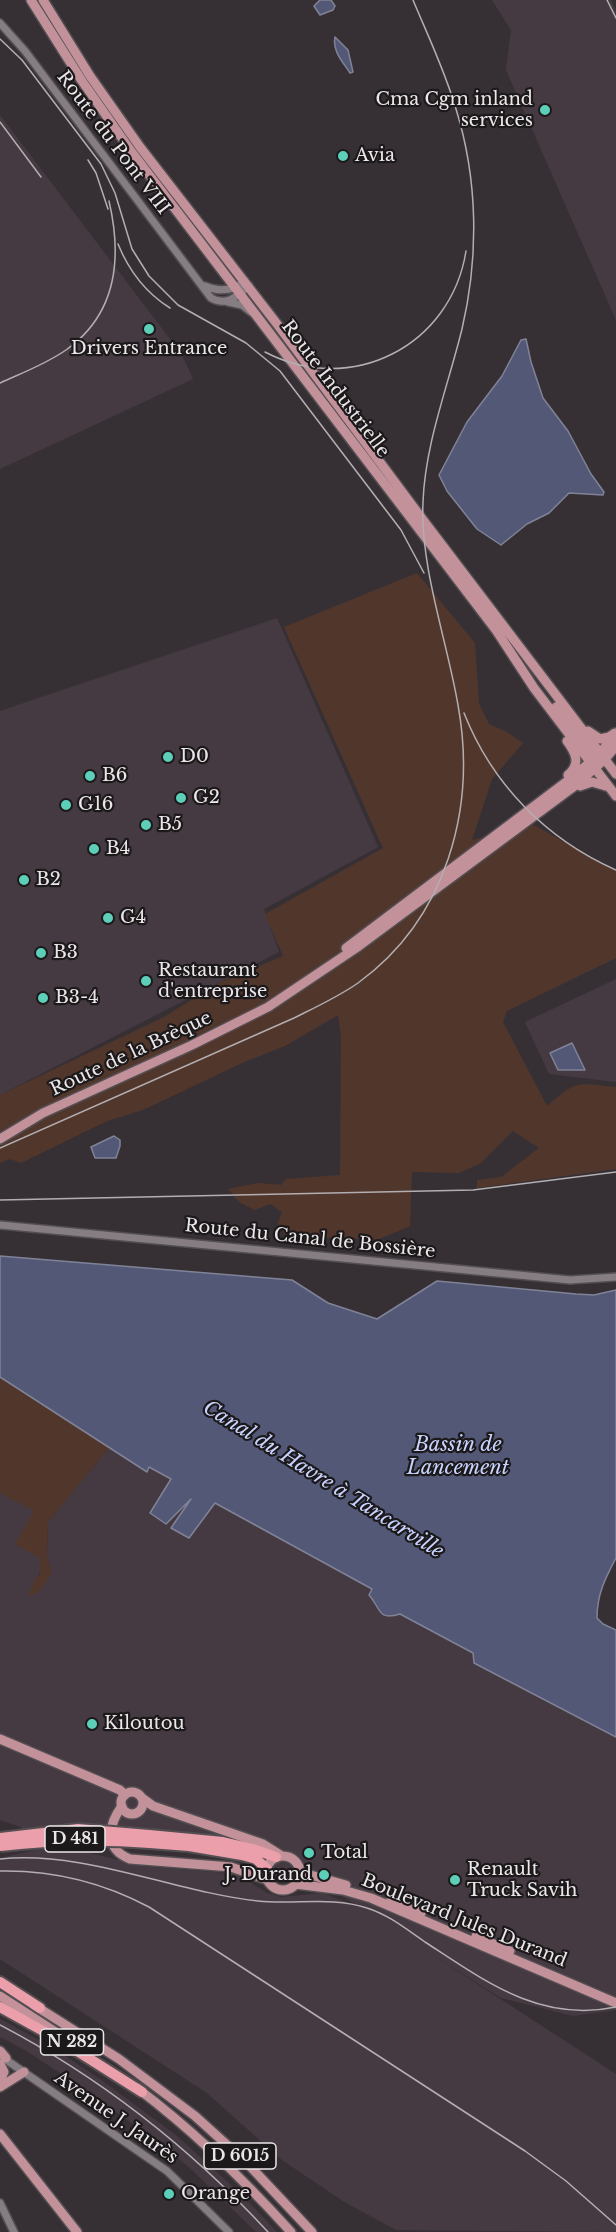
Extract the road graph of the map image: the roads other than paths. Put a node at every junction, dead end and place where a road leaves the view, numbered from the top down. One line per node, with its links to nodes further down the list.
1 (32, 0): 5 (main road, Route Industrielle)
2 (43, 0): 5 (main road, Route Industrielle)
3 (0, 23): 4 (street, Route du Pont VIII)
4 (201, 283): 5 (street); 6 (street, Route du Pont VIII)
5 (240, 287): 6 (street); 7 (main road, Route Industrielle); 9 (main road, Route Industrielle)
6 (226, 302): 7 (street, Route du Pont VIII)
7 (265, 324): 8 (main road, Route Industrielle)
8 (523, 673): 12 (main road); 18 (main road)
9 (551, 688): 10 (main road); 12 (main road, Route Industrielle)
10 (616, 733): 12 (main road)
11 (616, 746): 12 (main road); 13 (main road)
12 (598, 761): 14 (main road, Route Industrielle); 15 (main road, Route Industrielle); 16 (main road, Route de la Brèque); 18 (main road)
13 (616, 767)
14 (616, 774)
15 (613, 787): 16 (main road); 17 (main road, Route Industrielle)
16 (572, 788): 19 (main road, Route de la Brèque)
17 (616, 796)
18 (542, 799): 19 (main road)
19 (268, 1007): 20 (main road, Route de la Brèque)
20 (0, 1139)
21 (0, 1225): 22 (street, Route du Canal de Bossière)
22 (616, 1277)
23 (0, 1739): 24 (main road)
24 (125, 1795): 25 (main road); 26 (main road)
25 (142, 1798): 26 (main road); 30 (main road)
26 (122, 1806): 32 (main road)
27 (0, 1838): 28 (highway, D 481, bridge)
28 (149, 1839): 29 (highway, D 481, bridge); 30 (highway, D 481); 32 (highway, D 481)
29 (0, 1846)
30 (279, 1857): 31 (main road); 32 (main road)
31 (300, 1872): 33 (main road); 37 (main road, Boulevard Jules Durand)
32 (267, 1875): 33 (main road)
33 (295, 1884): 38 (main road, Boulevard Jules Durand)
34 (0, 1982): 40 (highway, D 6015)
35 (0, 1988): 40 (main road, N 282)
36 (0, 1996): 45 (main road, N 282)
37 (616, 1996)
38 (616, 2003)
39 (0, 2007): 45 (highway, D 6015)
40 (40, 2008): 54 (main road, D 6015)
41 (1, 2057): 42 (street, Avenue J. Jaurès); 43 (main road)
42 (24, 2072): 44 (main road); 52 (street, Avenue J. Jaurès)
43 (0, 2081)
44 (0, 2087)
45 (142, 2092): 53 (main road, D 6015)
46 (0, 2128): 48 (main road)
47 (0, 2134): 48 (main road)
48 (30, 2170): 51 (main road)
49 (0, 2202): 50 (street)
50 (14, 2232)
51 (77, 2232)
52 (230, 2232)
53 (291, 2232)
54 (312, 2232)

